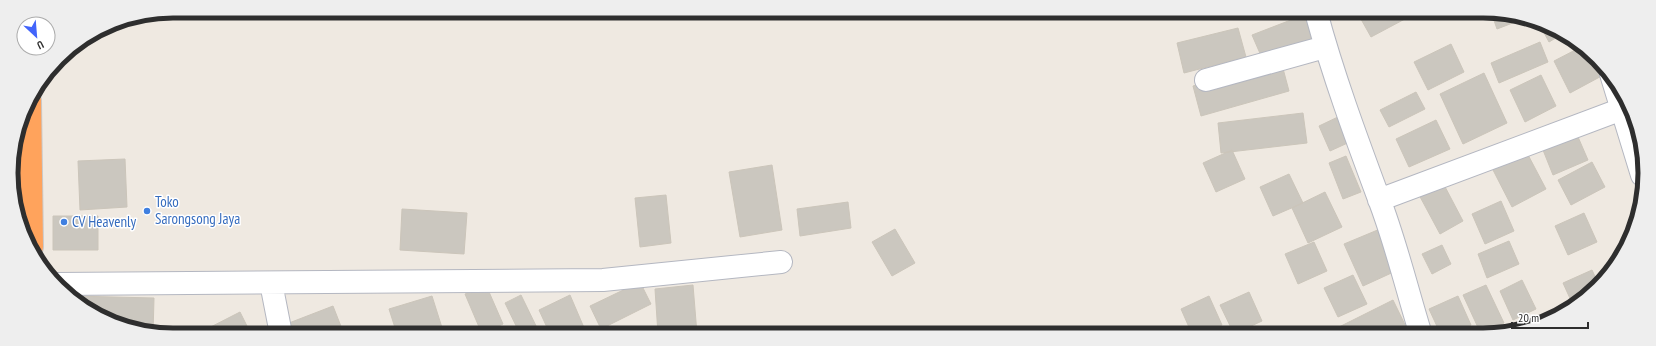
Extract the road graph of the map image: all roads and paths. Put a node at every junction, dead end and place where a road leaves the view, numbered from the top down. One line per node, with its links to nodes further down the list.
1 (1318, 18): 2 (street)
2 (1326, 47): 3 (street); 8 (street)
3 (1206, 80)
4 (1619, 100): 5 (street)
5 (1622, 109): 7 (street); 8 (street)
6 (30, 114): 9 (highway)
7 (1638, 161)
8 (1379, 200): 14 (street)
9 (32, 237)
10 (781, 262): 11 (street)
11 (271, 283): 12 (street); 13 (street)
12 (64, 284)
13 (280, 328)
14 (1419, 328)

